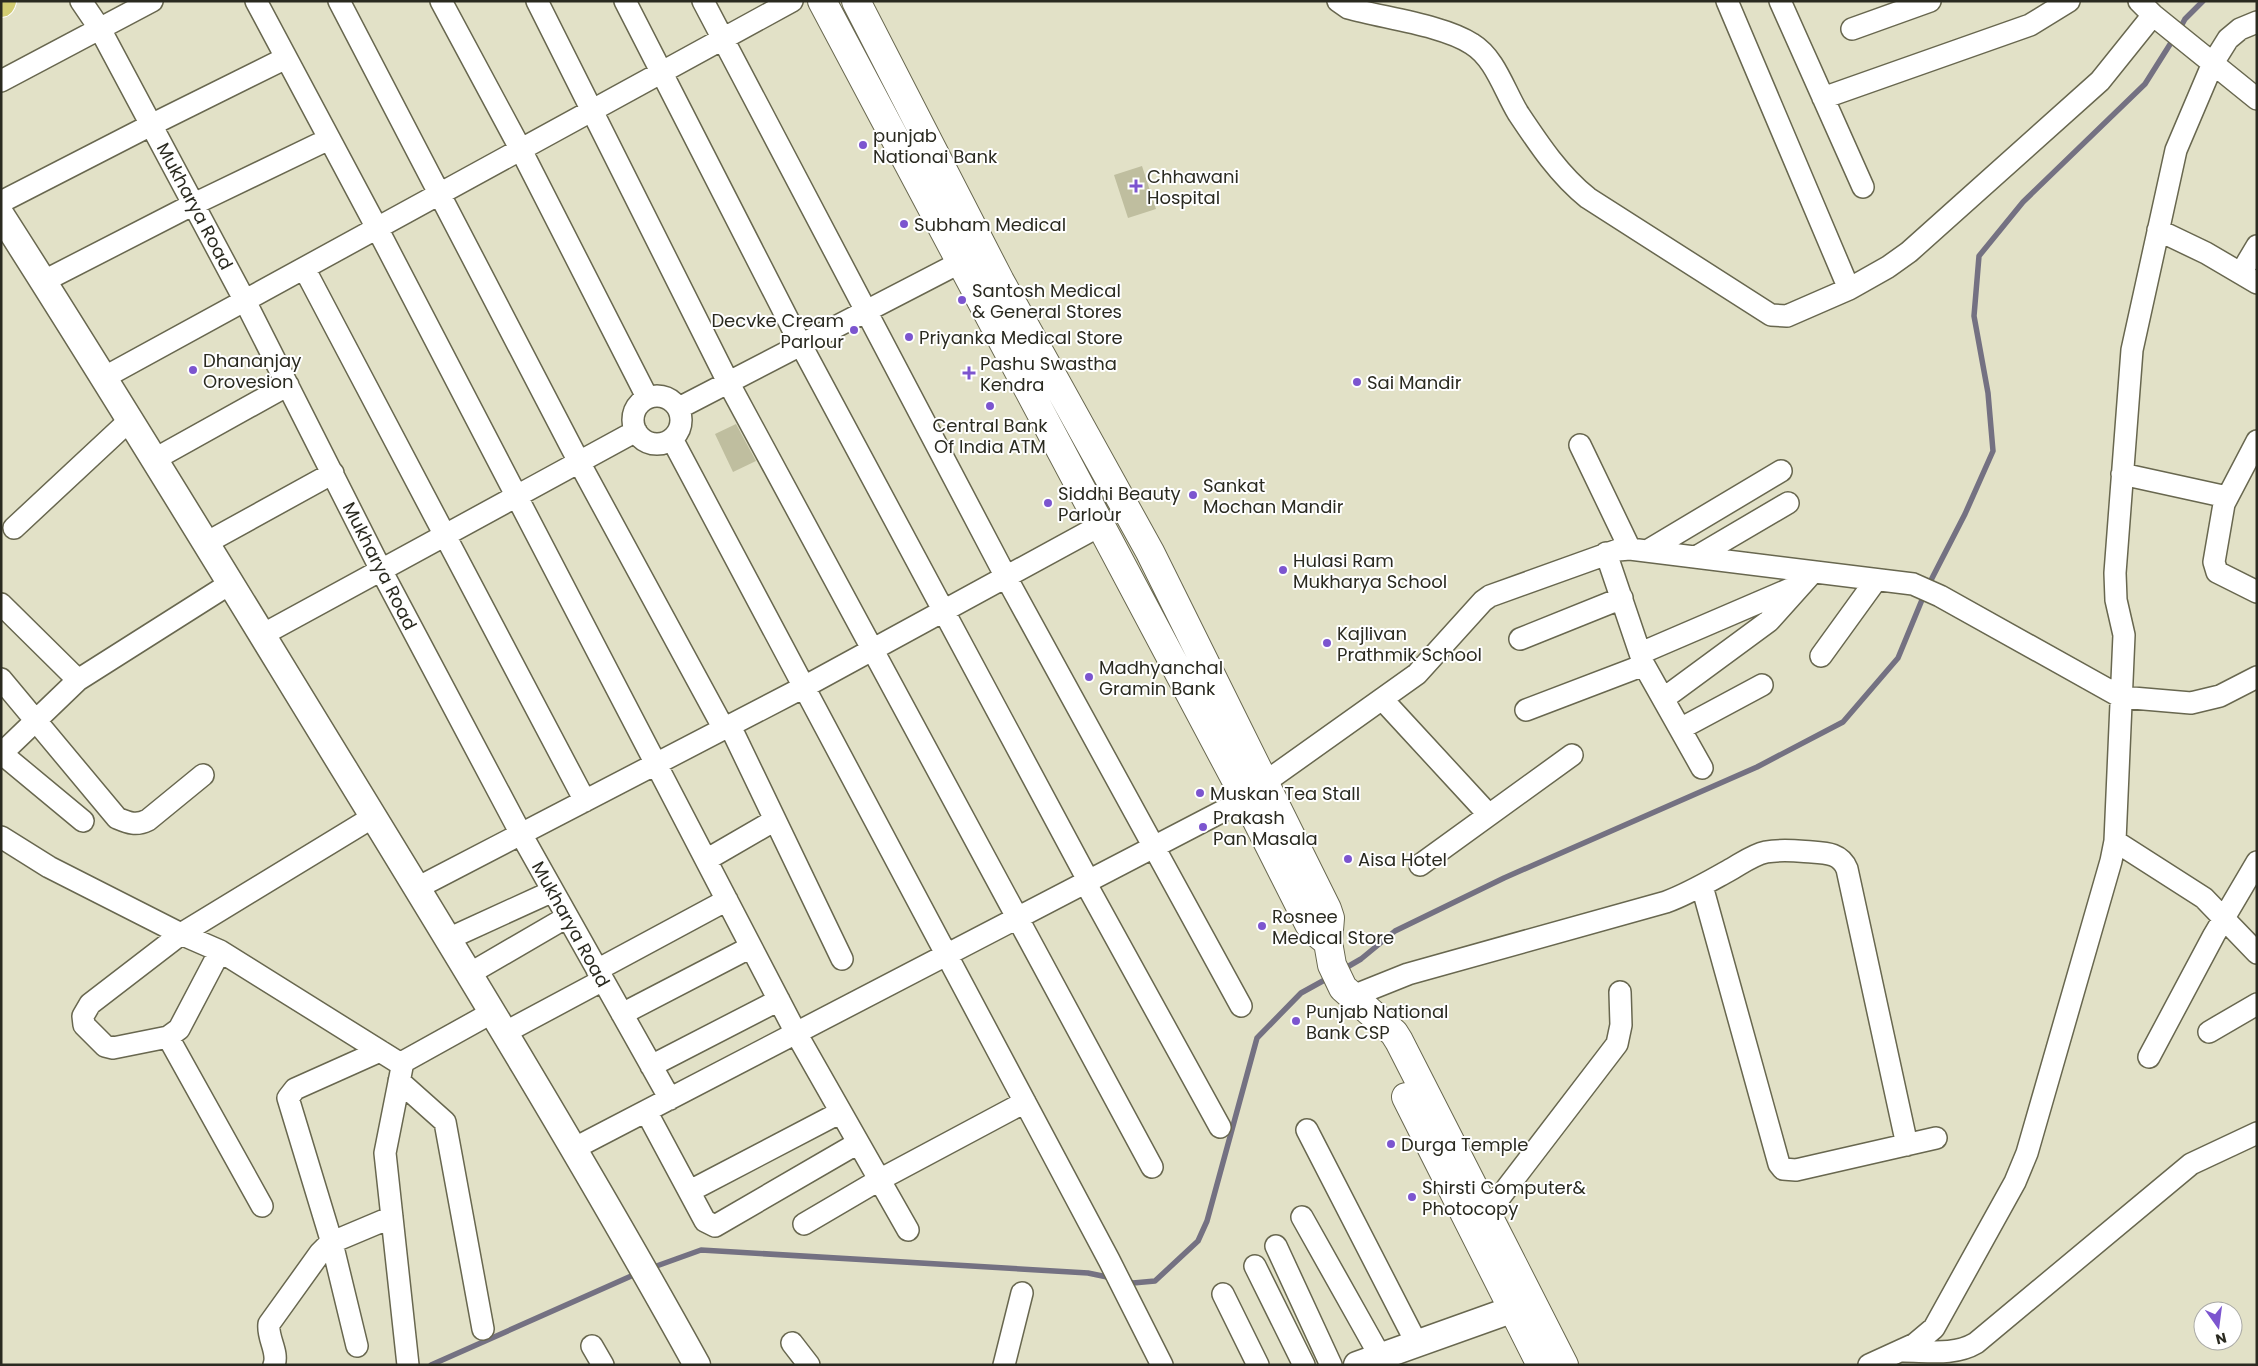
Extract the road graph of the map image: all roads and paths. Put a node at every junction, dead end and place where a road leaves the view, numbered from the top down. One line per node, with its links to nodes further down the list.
1 (81, 1): 19 (street, Mukharya Road)
2 (152, 1): 19 (street)
3 (256, 1): 23 (street)
4 (339, 1): 33 (street)
5 (441, 1): 31 (street)
6 (537, 1): 28 (street)
7 (625, 1): 24 (street)
8 (703, 1): 21 (street)
9 (792, 1): 21 (street)
10 (822, 1): 40 (main road)
11 (856, 1): 104 (main road)
12 (1338, 1): 44 (street)
13 (1727, 1): 44 (street)
14 (1780, 1): 26 (street)
15 (1930, 1): 20 (street)
16 (2069, 1): 26 (street)
17 (2153, 14): 22 (street); 44 (street)
18 (2257, 22): 22 (street)
19 (100, 29): 25 (street); 29 (street, Mukharya Road)
20 (1852, 29)
21 (722, 40): 24 (street); 46 (street)
22 (2206, 57): 27 (street); 38 (street)
23 (286, 58): 29 (street); 30 (street)
24 (663, 72): 28 (street); 47 (street)
25 (1, 81)
26 (1823, 98): 32 (street)
27 (2257, 99)
28 (592, 111): 31 (street); 49 (street)
29 (151, 125): 34 (street); 35 (street, Mukharya Road)
30 (329, 139): 35 (street); 37 (street)
31 (521, 150): 33 (street); 51 (street)
32 (1863, 187)
33 (439, 195): 37 (street); 59 (street)
34 (1, 202)
35 (194, 204): 43 (street); 45 (street, Mukharya Road)
36 (1, 215): 43 (street)
37 (377, 228): 41 (street); 63 (street)
38 (2158, 230): 42 (street); 62 (street)
39 (2257, 246): 42 (street)
40 (961, 262): 46 (street); 66 (main road)
41 (304, 268): 45 (street); 68 (street)
42 (2249, 278)
43 (44, 281): 48 (street)
44 (1849, 289)
45 (245, 301): 48 (street); 50 (street, Mukharya Road)
46 (865, 312): 47 (street); 74 (street)
47 (801, 345): 49 (street); 81 (street)
48 (105, 377): 53 (street)
49 (728, 382): 52 (street); 84 (street)
50 (288, 385): 58 (street); 61 (street, Mukharya Road)
51 (647, 397): 52 (street); 54 (street)
52 (678, 408): 55 (street)
53 (130, 419): 58 (street); 67 (street)
54 (636, 431): 55 (street); 59 (street)
55 (672, 439): 91 (street)
56 (2257, 441): 64 (street)
57 (1580, 445): 70 (street)
58 (155, 459): 69 (street)
59 (579, 462): 63 (street); 97 (street)
60 (1781, 471): 70 (street)
61 (333, 474): 69 (street); 73 (street, Mukharya Road)
62 (2122, 474): 64 (street); 92 (street)
63 (517, 496): 68 (street); 101 (street)
64 (2227, 497): 78 (street)
65 (1788, 503): 72 (street)
66 (1101, 525): 74 (street); 104 (main road)
67 (14, 528)
68 (444, 535): 73 (street); 105 (street)
69 (206, 543): 77 (street)
70 (1639, 550): 71 (street); 72 (street)
71 (1606, 553): 79 (street); 93 (street)
72 (1696, 557): 75 (street)
73 (381, 570): 82 (street); 110 (street, Mukharya Road)
74 (1006, 577): 81 (street); 113 (street)
75 (1808, 578): 76 (street); 86 (street); 94 (street)
76 (1876, 580): 85 (street); 92 (street)
77 (231, 583): 82 (street); 89 (street)
78 (2257, 592)
79 (1622, 598): 83 (street); 86 (street)
80 (1, 604): 89 (street)
81 (943, 611): 84 (street); 117 (street)
82 (262, 634): 107 (street)
83 (1520, 638)
84 (872, 650): 91 (street); 123 (street)
85 (1821, 656)
86 (1642, 659): 94 (street); 95 (street)
87 (2257, 677): 92 (street)
88 (1, 679): 96 (street)
89 (78, 680): 96 (street)
90 (1762, 685): 98 (street)
91 (804, 687): 97 (street); 130 (street)
92 (2121, 697): 112 (street)
93 (1382, 699): 104 (street); 106 (street)
94 (1663, 699): 98 (street)
95 (1526, 710)
96 (36, 721): 99 (street); 103 (street)
97 (727, 727): 101 (street); 108 (street)
98 (1680, 729): 102 (street)
99 (2, 753): 109 (street)
100 (1572, 755): 106 (street)
101 (656, 764): 105 (street); 114 (street)
102 (1702, 768)
103 (203, 775)
104 (1255, 791): 113 (street); 134 (main road)
105 (585, 801): 110 (street)
106 (1489, 815): 116 (street)
107 (373, 816): 119 (street); 125 (street)
108 (775, 820): 114 (street); 131 (street)
109 (83, 821)
110 (521, 834): 119 (street); 120 (street, Mukharya Road)
111 (1, 837): 125 (street)
112 (2115, 841): 124 (street); 179 (street)
113 (1155, 846): 117 (street); 138 (street)
114 (706, 860): 121 (street)
115 (2257, 862): 124 (street)
116 (1420, 865)
117 (1086, 881): 123 (street); 152 (street)
118 (1702, 886): 134 (street); 157 (street); 157 (street)
119 (417, 888): 126 (street)
120 (553, 891): 122 (street, Mukharya Road); 126 (street)
121 (727, 900): 127 (street); 133 (street)
122 (567, 917): 132 (street); 133 (street, Mukharya Road)
123 (1016, 918): 130 (street); 159 (street)
124 (2224, 918): 129 (street); 145 (street)
125 (181, 934): 128 (street); 143 (street)
126 (448, 939): 132 (street)
127 (751, 946): 136 (street); 139 (street)
128 (220, 951): 143 (street); 144 (street)
129 (2257, 953)
130 (947, 954): 142 (street); 149 (street)
131 (842, 959)
132 (469, 974): 140 (street)
133 (600, 975): 139 (street, Mukharya Road); 140 (street)
134 (1344, 979): 163 (main road); 173 (main road)
135 (1620, 992): 163 (street)
136 (779, 1000): 142 (street); 146 (street)
137 (2257, 1004): 141 (street)
138 (1241, 1006)
139 (622, 1014): 146 (street, Mukharya Road)
140 (499, 1023): 147 (street); 158 (street)
141 (2209, 1032)
142 (796, 1033): 148 (street); 151 (street)
143 (168, 1037): 162 (street)
144 (380, 1051): 147 (street); 168 (street)
145 (2149, 1057)
146 (651, 1066): 148 (street, Mukharya Road)
147 (401, 1072): 164 (street); 174 (street)
148 (670, 1099): 150 (street)
149 (1025, 1102): 160 (street); 187 (street)
150 (646, 1111): 158 (street); 161 (street)
151 (841, 1112): 156 (street); 161 (street)
152 (1220, 1127)
153 (1307, 1130): 176 (street)
154 (2257, 1133): 179 (street)
155 (1936, 1138): 157 (street)
156 (858, 1142): 160 (street); 161 (street)
157 (1907, 1145)
158 (573, 1150): 184 (street)
159 (1152, 1167)
160 (879, 1180): 166 (street); 167 (street)
161 (690, 1191)
162 (262, 1206)
163 (1487, 1214): 192 (main road)
164 (392, 1217): 168 (street); 181 (street)
165 (1302, 1217): 180 (street)
166 (804, 1224)
167 (908, 1230)
168 (332, 1243): 177 (street); 182 (street)
169 (1276, 1246): 190 (street)
170 (1255, 1266): 189 (street)
171 (1022, 1294): 186 (street)
172 (1223, 1294): 188 (street)
173 (1511, 1310): 176 (street); 191 (main road)
174 (483, 1329)
175 (792, 1343): 185 (street)
176 (1417, 1344): 180 (street)
177 (357, 1346)
178 (592, 1346): 183 (street)
179 (1901, 1351): 193 (street)
180 (1368, 1361)
181 (408, 1362)
182 (274, 1365)
183 (603, 1365)
184 (697, 1365)
185 (809, 1365)
186 (1004, 1365)
187 (1162, 1365)
188 (1258, 1365)
189 (1304, 1365)
190 (1332, 1365)
191 (1541, 1365)
192 (1564, 1365)
193 (1869, 1365)

